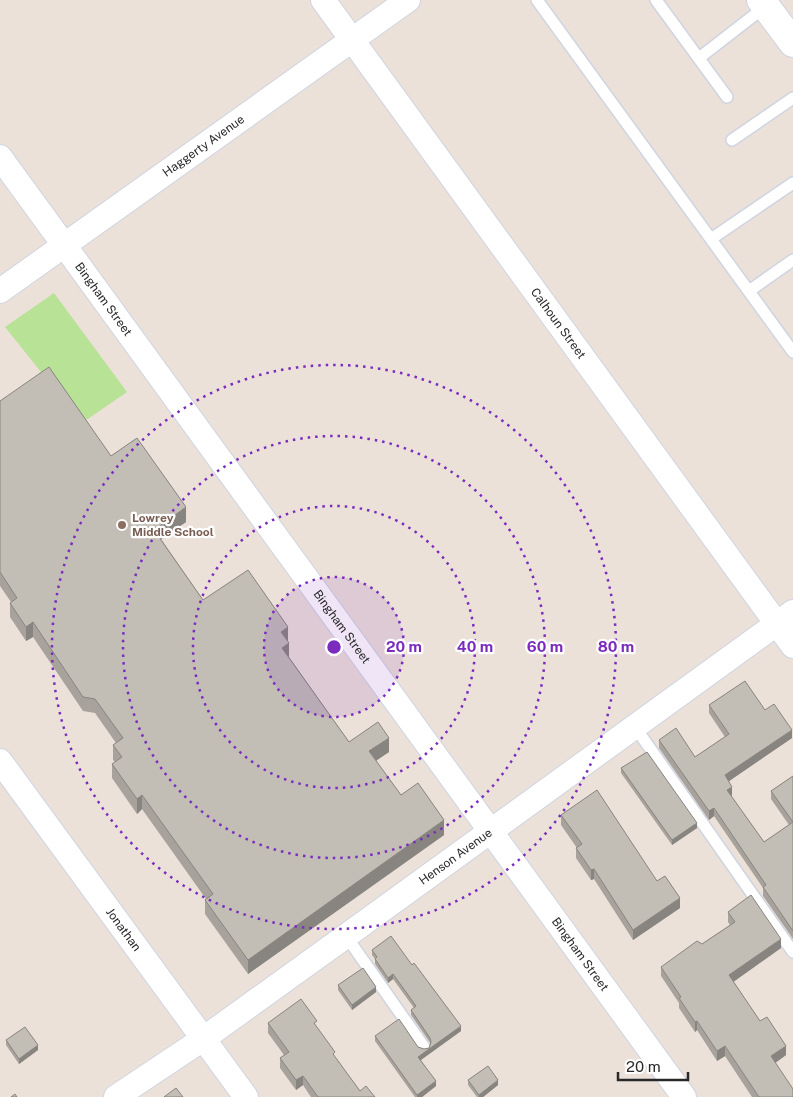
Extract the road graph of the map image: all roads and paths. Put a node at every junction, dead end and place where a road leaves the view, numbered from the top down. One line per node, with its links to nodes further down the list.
1 (323, 0): 6 (street, Calhoun Street)
2 (408, 0): 6 (street, Haggerty Avenue)
3 (537, 0): 14 (lane)
4 (656, 0): 8 (lane)
5 (764, 3): 7 (main road); 8 (lane)
6 (352, 40): 15 (street, Haggerty Avenue); 20 (street, Calhoun Street)
7 (793, 43)
8 (698, 58): 9 (lane)
9 (727, 97)
10 (793, 98): 11 (lane)
11 (732, 140)
12 (0, 157): 15 (street, Bingham Street)
13 (793, 183): 14 (lane)
14 (711, 239): 18 (lane)
15 (64, 246): 17 (street, Haggerty Avenue); 24 (street, Bingham Street)
16 (793, 260): 18 (lane)
17 (0, 291)
18 (748, 291): 19 (lane)
19 (793, 352)
20 (785, 618): 21 (street, Calhoun Street); 22 (street, Henson Avenue)
21 (793, 646)
22 (635, 727): 24 (street, Henson Avenue); 26 (lane)
23 (0, 761): 27 (street, Jonathan)
24 (492, 831): 25 (street, Henson Avenue); 31 (street, Bingham Street)
25 (346, 936): 27 (street, Henson Avenue); 28 (lane)
26 (793, 952)
27 (203, 1039): 29 (street, Henson Avenue); 30 (street, Jonathan)
28 (424, 1047)
29 (116, 1097)
30 (246, 1097)
31 (684, 1097)

